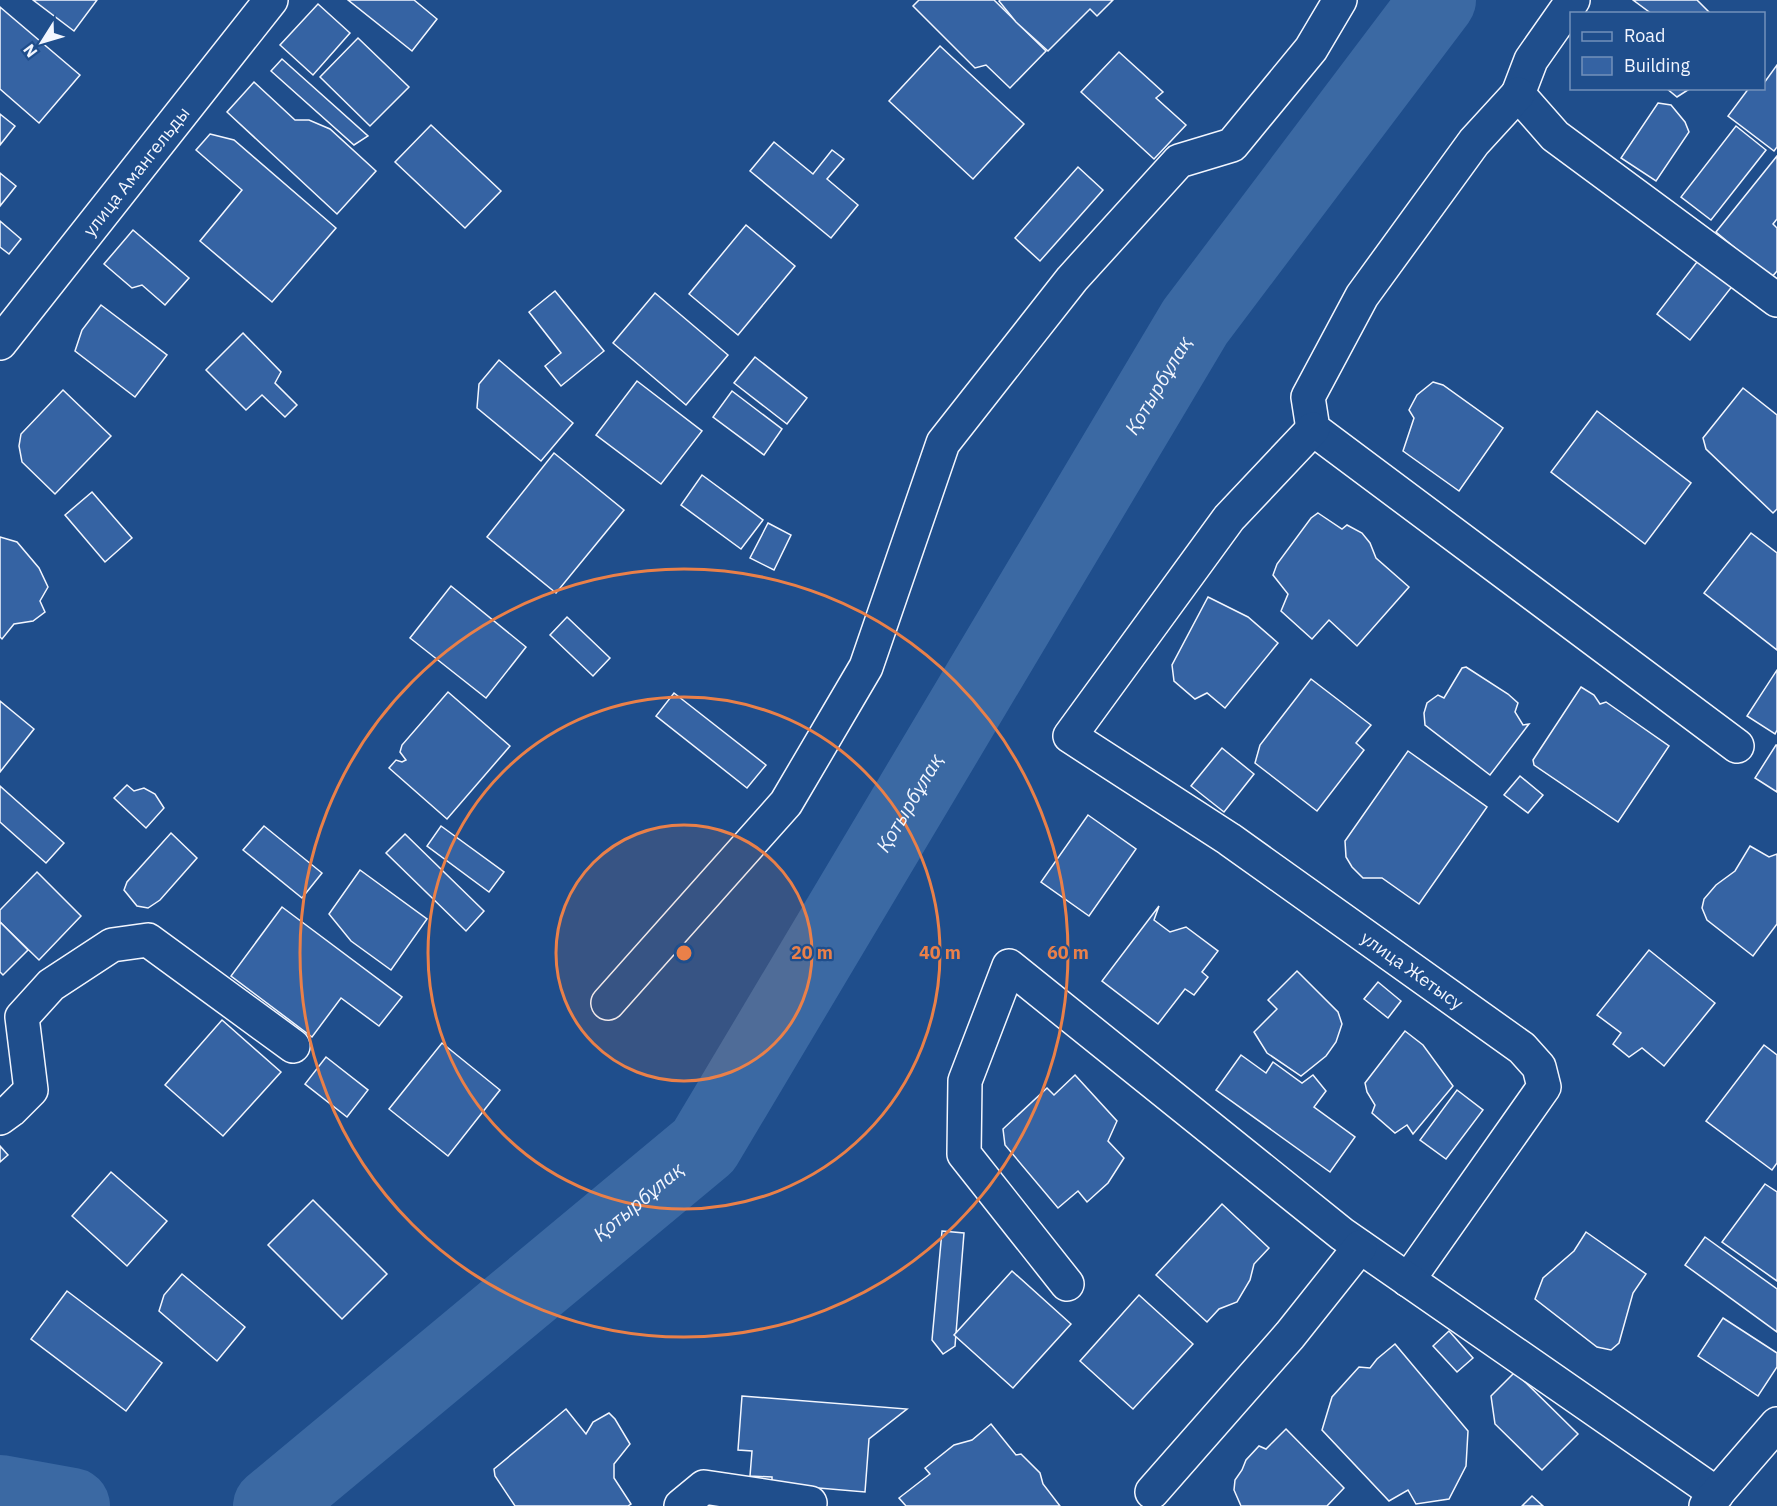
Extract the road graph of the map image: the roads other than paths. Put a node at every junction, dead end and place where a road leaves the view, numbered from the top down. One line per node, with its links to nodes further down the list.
1 (271, 0): 6 (street, улица Амангельды)
2 (1340, 0): 9 (street)
3 (1573, 0): 4 (street)
4 (1518, 94): 5 (street); 7 (street)
5 (1777, 300)
6 (0, 343)
7 (1313, 429): 8 (street); 13 (street, улица Жетысу)
8 (1737, 746)
9 (608, 1003)
10 (293, 1046): 11 (street)
11 (0, 1118)
12 (1360, 1247): 13 (street); 14 (street); 16 (street)
13 (1408, 1280): 17 (street)
14 (1067, 1284)
15 (1777, 1424): 17 (street)
16 (1152, 1492)
17 (1711, 1500)
18 (810, 1503): 19 (street)
19 (681, 1506)

